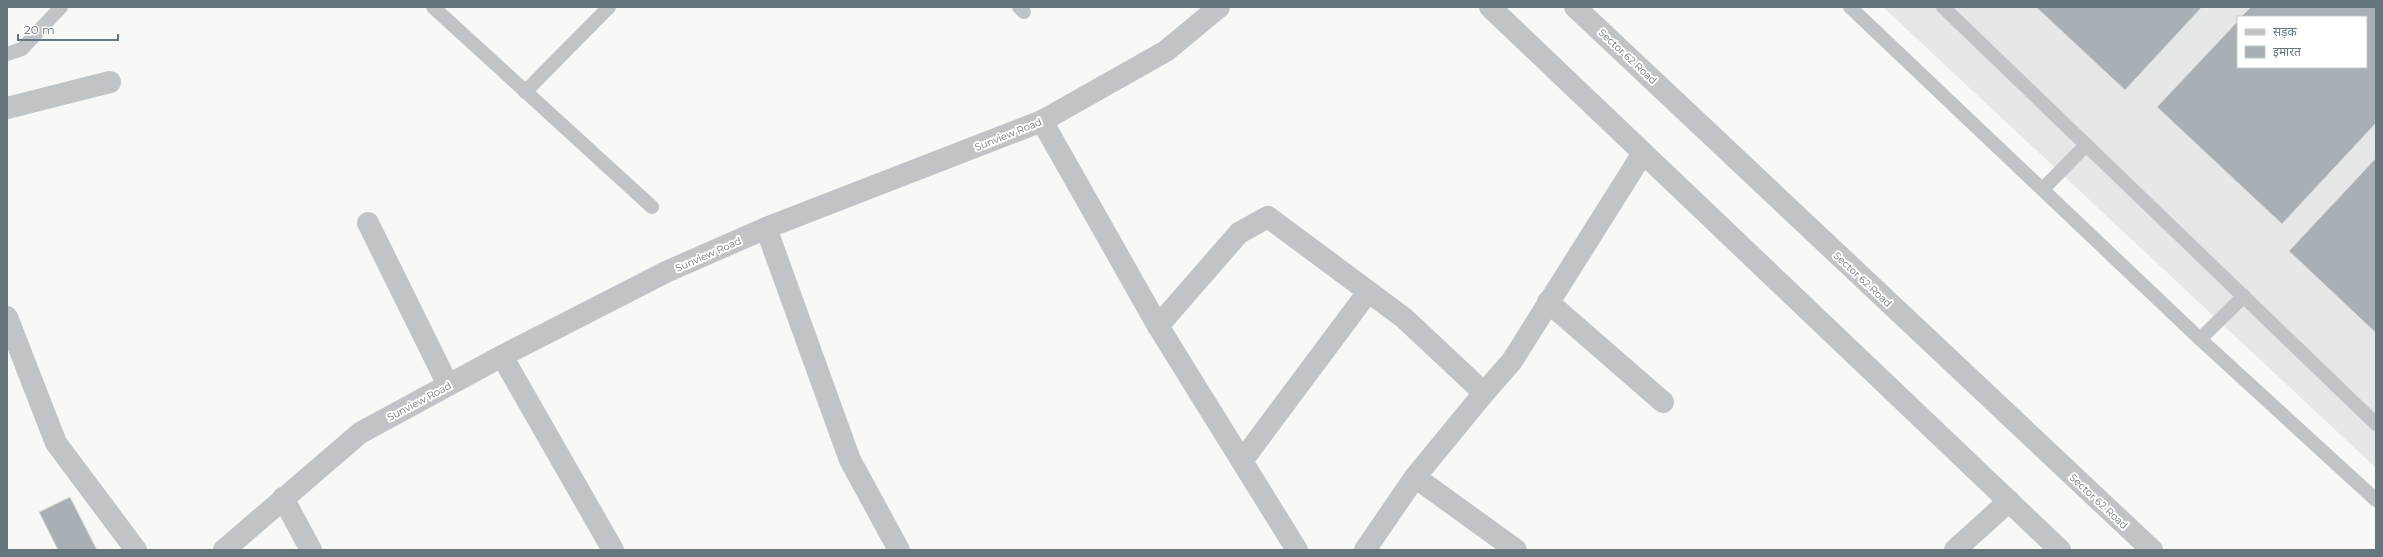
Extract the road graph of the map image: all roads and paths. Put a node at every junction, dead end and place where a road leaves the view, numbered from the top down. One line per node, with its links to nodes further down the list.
1 (61, 7): 9 (lane)
2 (433, 7): 11 (lane)
3 (609, 7): 11 (lane)
4 (1219, 7): 13 (street, Sunview Road)
5 (1490, 7): 15 (street)
6 (1575, 7): 36 (street, Sector 62 Road)
7 (1851, 7): 16 (lane)
8 (1943, 7): 14 (lane)
9 (7, 54)
10 (110, 82): 12 (street)
11 (524, 92): 17 (lane)
12 (7, 108)
13 (1042, 121): 19 (street, Sunview Road); 24 (street)
14 (2086, 145): 16 (lane); 21 (lane)
15 (1643, 153): 22 (street); 35 (street)
16 (2043, 189): 25 (lane)
17 (652, 207)
18 (368, 223): 27 (street)
19 (766, 228): 26 (street, Sunview Road); 42 (street)
20 (1368, 292): 24 (street); 28 (street); 31 (street)
21 (2244, 296): 25 (lane); 30 (lane)
22 (1548, 302): 28 (street); 29 (street)
23 (7, 317): 38 (street)
24 (1158, 326): 31 (street)
25 (2200, 339): 34 (lane)
26 (502, 356): 27 (street, Sunview Road); 41 (street)
27 (448, 385): 33 (street, Sunview Road)
28 (1484, 393): 32 (street)
29 (1663, 402)
30 (2376, 424)
31 (1242, 461): 43 (street)
32 (1415, 477): 37 (street); 44 (street)
33 (283, 498): 39 (street, Sunview Road); 40 (street)
34 (2376, 500)
35 (2008, 501): 45 (street); 46 (street)
36 (2144, 547)
37 (1511, 549)
38 (136, 550)
39 (224, 550)
40 (311, 550)
41 (613, 550)
42 (899, 550)
43 (1297, 550)
44 (1365, 550)
45 (1955, 550)
46 (2060, 550)

